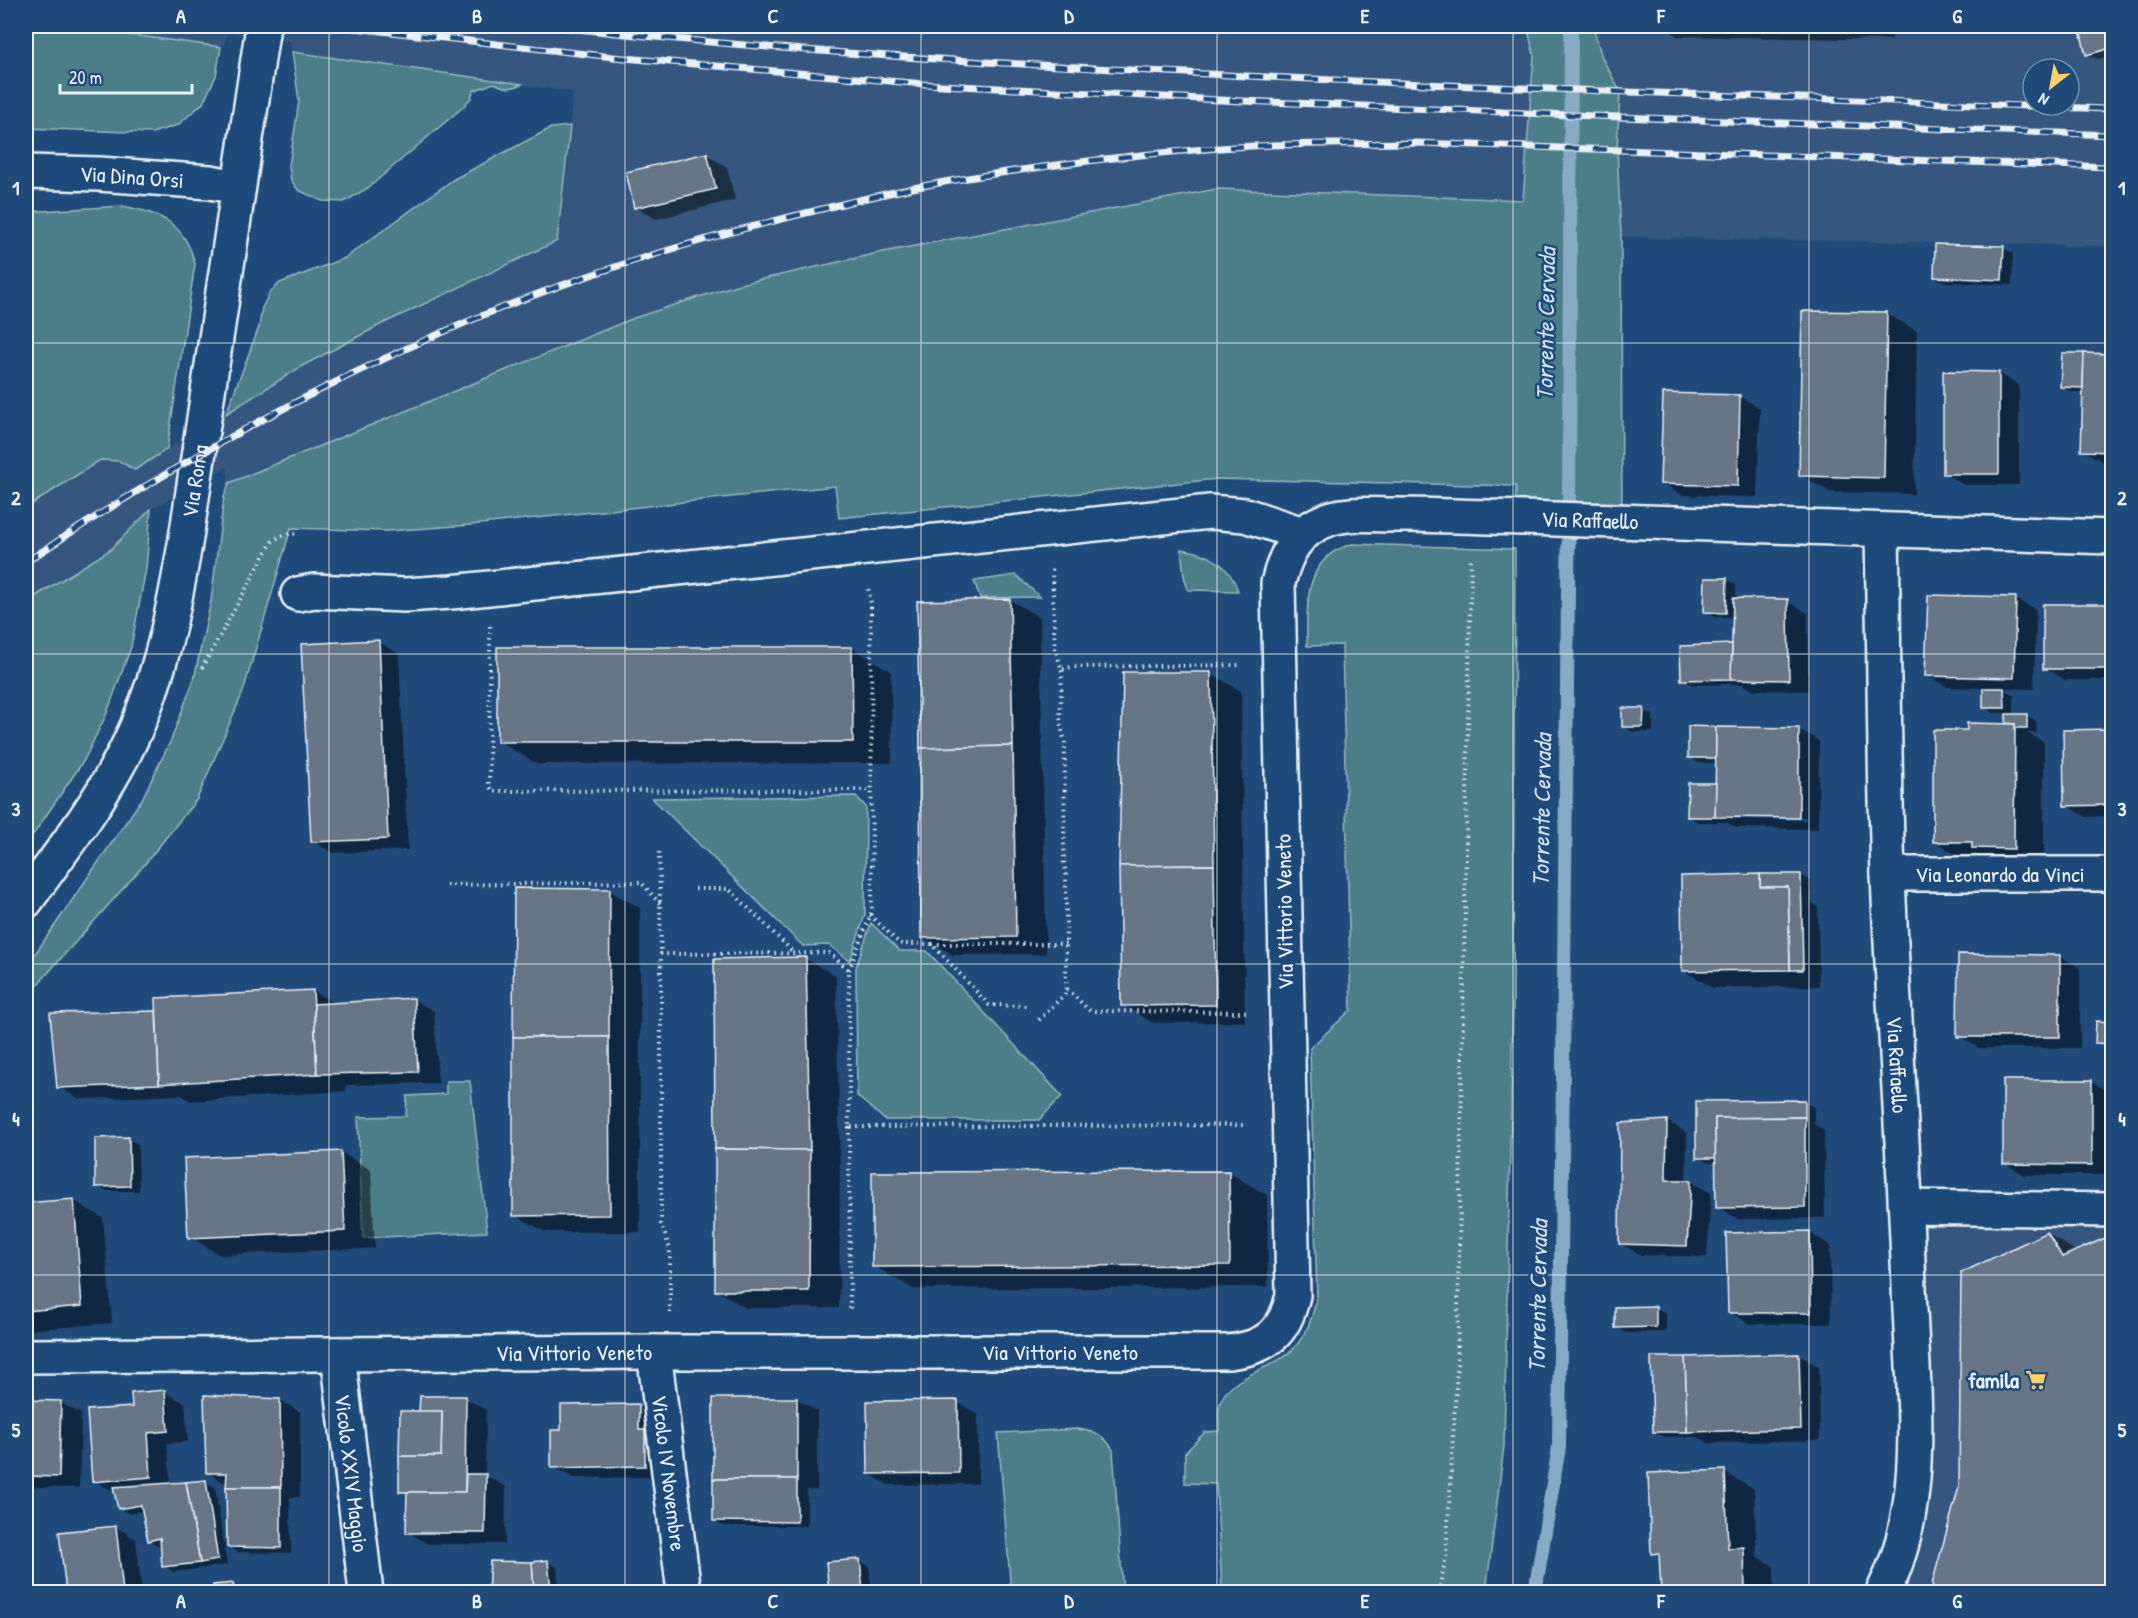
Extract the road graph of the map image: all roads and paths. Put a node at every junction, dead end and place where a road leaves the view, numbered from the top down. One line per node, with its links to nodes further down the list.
1 (263, 26): 3 (street, Via Roma)
2 (26, 172): 3 (street, Via Dina Orsi)
3 (238, 187): 22 (street, Via Roma)
4 (1882, 531): 6 (street, Via Raffaello); 7 (street, Via Raffaello); 18 (street, Via Raffaello)
5 (298, 534): 15 (path)
6 (1303, 534): 11 (street); 40 (street, Via Vittorio Veneto)
7 (2112, 537)
8 (1471, 552): 45 (path)
9 (1052, 559): 14 (path)
10 (868, 585): 16 (path)
11 (298, 594)
12 (490, 616): 16 (path)
13 (1247, 665): 14 (path)
14 (1062, 670): 26 (path)
15 (197, 677)
16 (872, 790): 24 (path)
17 (659, 852): 23 (path)
18 (1888, 874): 19 (street, Via Leonardo da Vinci); 36 (street, Via Raffaello)
19 (2112, 874)
20 (446, 885): 23 (path)
21 (695, 889): 28 (path)
22 (26, 901)
23 (660, 904): 27 (path)
24 (870, 915): 25 (path); 29 (path)
25 (932, 944): 26 (path); 31 (path)
26 (1066, 944): 30 (path)
27 (661, 954): 28 (path); 39 (path)
28 (794, 954): 29 (path)
29 (849, 970): 35 (path)
30 (1066, 988): 32 (path); 33 (path)
31 (1026, 1006)
32 (1255, 1012)
33 (1039, 1020)
34 (1243, 1125): 35 (path)
35 (849, 1127): 38 (path)
36 (1906, 1207): 37 (street); 46 (street, Via Raffaello)
37 (2112, 1210)
38 (850, 1314)
39 (670, 1315)
40 (654, 1352): 41 (street, Via Vittorio Veneto); 44 (street, Vicolo IV Novembre)
41 (338, 1354): 42 (street, Via Vittorio Veneto); 43 (street, Vicolo XXIV Maggio)
42 (26, 1356)
43 (366, 1593)
44 (684, 1593)
45 (1439, 1593)
46 (1883, 1593)

